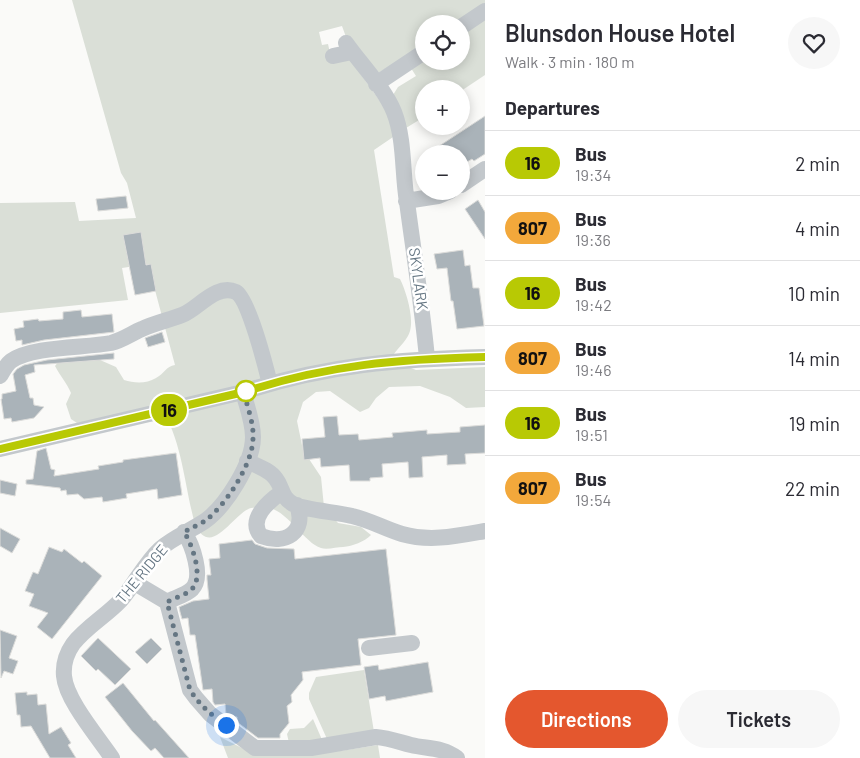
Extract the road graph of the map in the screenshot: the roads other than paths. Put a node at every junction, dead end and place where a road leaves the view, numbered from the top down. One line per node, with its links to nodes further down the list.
1 (485, 11): 2 (street)
2 (470, 21)
3 (333, 56): 5 (street, SKYLARK)
4 (415, 58): 5 (street)
5 (376, 84): 9 (street, SKYLARK)
6 (485, 169): 7 (street)
7 (470, 179)
8 (415, 199): 9 (street)
9 (406, 200): 11 (street, SKYLARK)
10 (485, 357): 11 (street)
11 (427, 358): 13 (street)
12 (0, 376): 13 (street)
13 (270, 384): 14 (street)
14 (244, 392): 15 (street); 16 (street, THE RIDGE)
15 (0, 449)
16 (248, 461): 17 (street); 20 (street, THE RIDGE)
17 (282, 492): 18 (street); 18 (street)
18 (296, 506): 19 (street)
19 (485, 531)
20 (184, 532): 21 (street, THE RIDGE); 22 (street)
21 (135, 583): 22 (street); 25 (street, THE RIDGE)
22 (167, 602): 26 (street)
23 (412, 643): 24 (street)
24 (369, 648)
25 (112, 758)
26 (457, 758)

